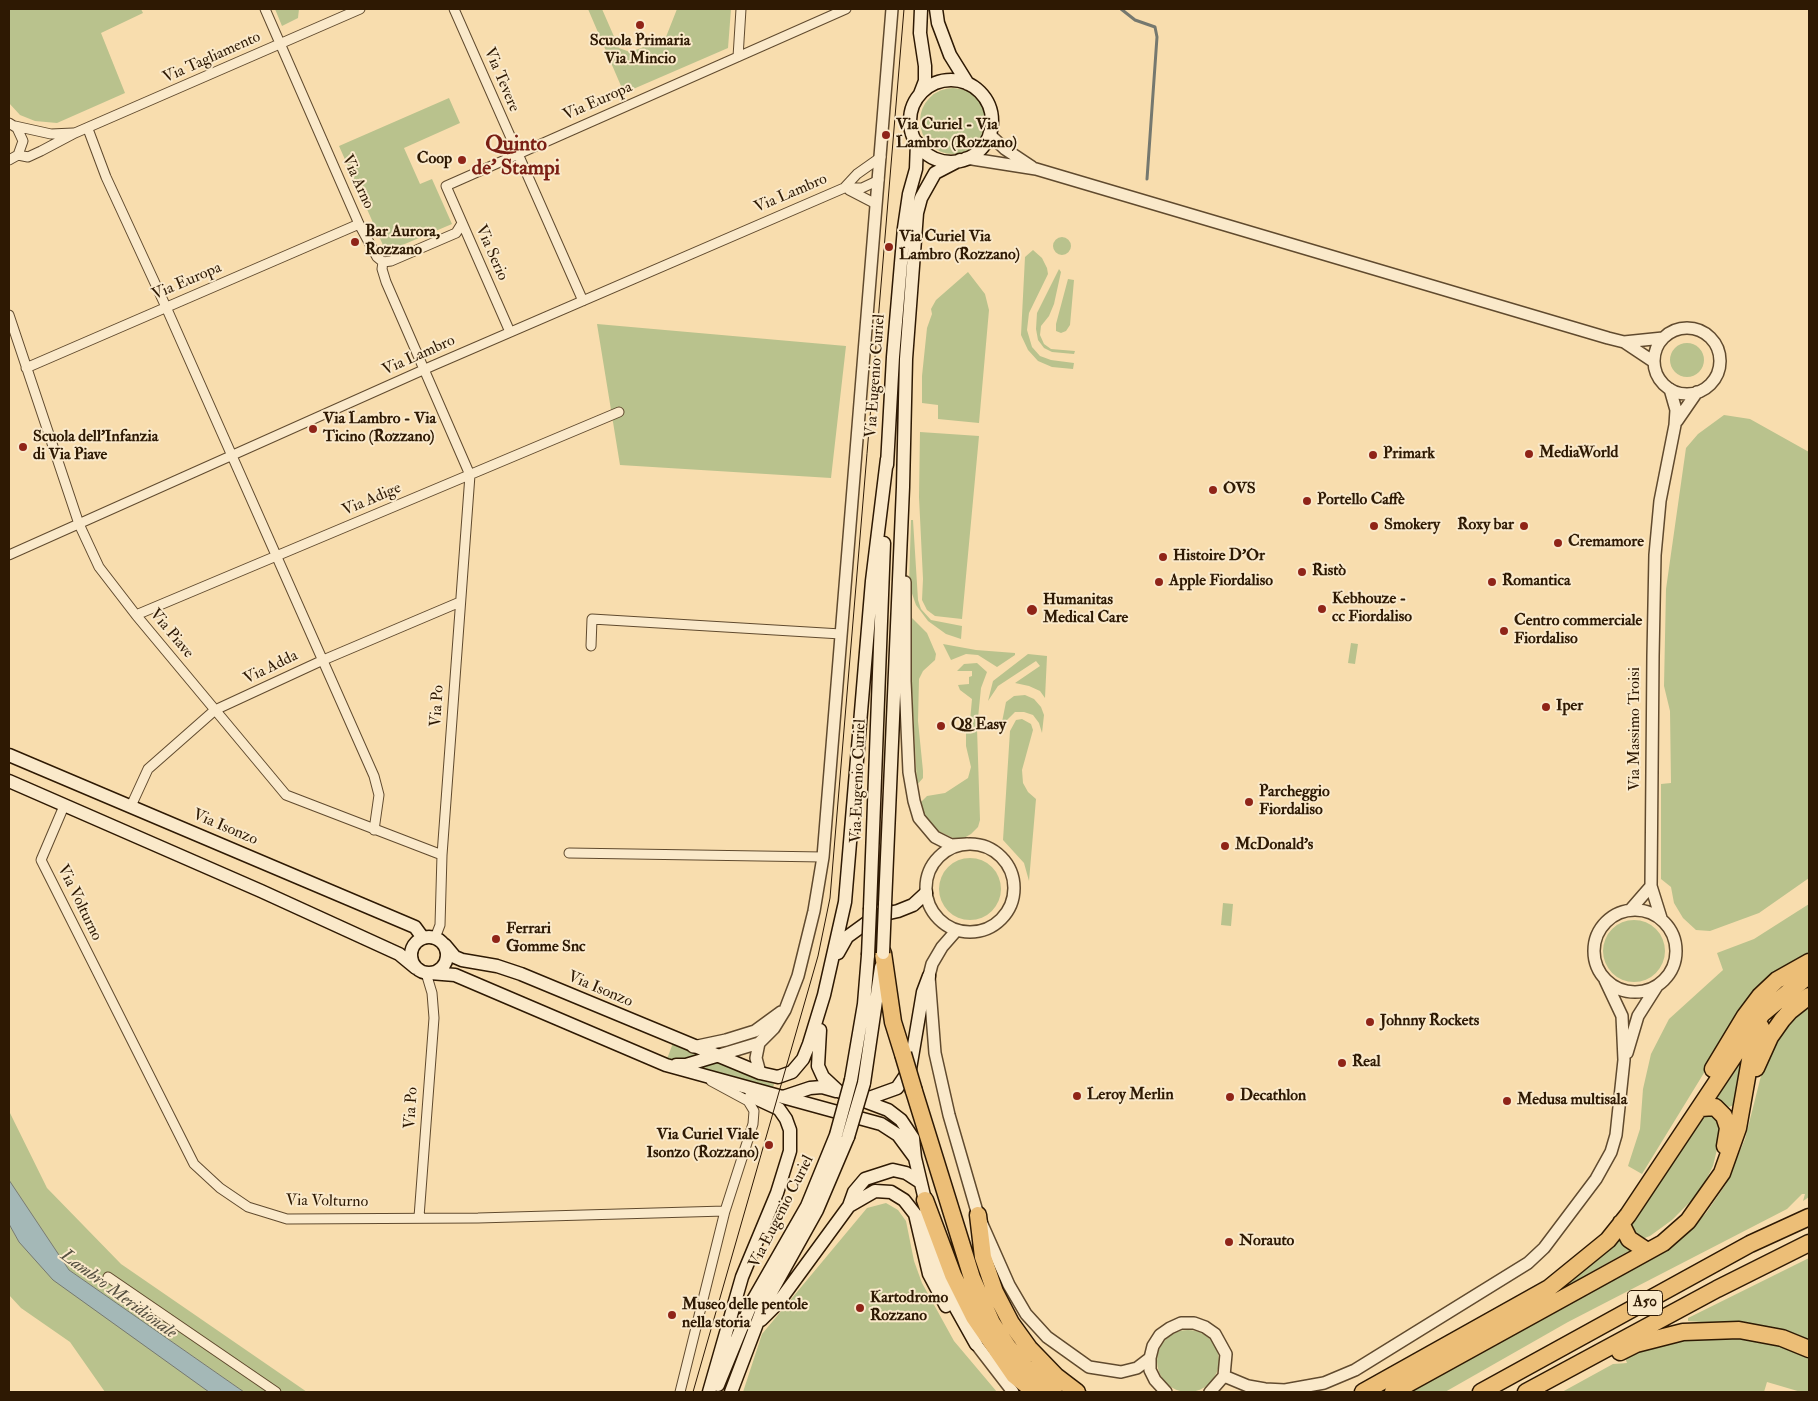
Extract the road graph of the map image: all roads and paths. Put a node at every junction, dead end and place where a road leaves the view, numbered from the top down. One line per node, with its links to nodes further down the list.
1 (265, 9): 9 (street, Via Arno)
2 (360, 9): 9 (street, Via Tagliamento)
3 (454, 9): 19 (street, Via Tevere)
4 (741, 9): 10 (street)
5 (846, 9): 10 (street, Via Europa)
6 (892, 9): 20 (street, Via Eugenio Curiel)
7 (921, 9): 12 (main road)
8 (936, 9): 11 (main road)
9 (280, 45): 14 (street, Via Tagliamento); 28 (street, Via Arno)
10 (738, 58): 19 (street, Via Europa)
11 (968, 84): 12 (main road); 16 (main road)
12 (920, 94): 17 (main road)
13 (12, 125): 15 (street, Via Tagliamento); 18 (street)
14 (88, 129): 15 (street, Via Tagliamento); 32 (street)
15 (75, 133): 18 (street, Via Tagliamento)
16 (990, 134): 22 (main road); 23 (street)
17 (917, 142): 22 (main road); 45 (main road, Via Eugenio Curiel)
18 (18, 155): 21 (street, Via Tagliamento)
19 (517, 156): 25 (street, Via Europa); 31 (street, Via Tevere)
20 (881, 157): 24 (street, Via Eugenio Curiel); 26 (street)
21 (9, 160)
22 (963, 160): 23 (street); 72 (main road, Via Eugenio Curiel, bridge)
23 (1036, 169): 36 (street)
24 (879, 180): 26 (street); 27 (street, Via Eugenio Curiel)
25 (446, 186): 29 (street, Via Serio)
26 (844, 188): 27 (street); 31 (street, Via Lambro)
27 (876, 204): 53 (street, Via Eugenio Curiel)
28 (359, 224): 30 (street, Via Arno); 32 (street, Via Europa)
29 (462, 225): 30 (street); 34 (street, Via Serio)
30 (383, 262): 39 (street, Via Arno)
31 (583, 300): 34 (street, Via Lambro)
32 (166, 307): 38 (street, Via Europa); 44 (street)
33 (9, 315): 38 (street, Via Piave)
34 (510, 332): 39 (street, Via Lambro)
35 (1663, 338): 36 (street); 37 (street); 41 (street)
36 (1624, 342): 37 (street)
37 (1654, 362): 40 (street)
38 (26, 368): 47 (street, Via Piave)
39 (423, 370): 44 (street, Via Lambro); 46 (street, Via Arno)
40 (1670, 389): 41 (street); 43 (street, Via Massimo Troisi)
41 (1698, 392): 43 (street, Via Massimo Troisi)
42 (619, 412): 46 (street, Via Adige)
43 (1675, 425): 66 (street, Via Massimo Troisi)
44 (231, 456): 47 (street, Via Lambro); 49 (street)
45 (887, 459): 72 (main road, Via Eugenio Curiel, bridge); 73 (main road)
46 (470, 475): 49 (street, Via Adige); 51 (street, Via Po)
47 (79, 524): 48 (street, Via Lambro); 52 (street, Via Piave)
48 (9, 555)
49 (277, 556): 52 (street, Via Adige); 55 (street)
50 (905, 582): 62 (street)
51 (460, 602): 55 (street, Via Adda); 64 (street, Via Po)
52 (136, 615): 56 (street, Via Piave)
53 (841, 634): 54 (street); 65 (street, Via Eugenio Curiel)
54 (591, 646)
55 (321, 661): 56 (street, Via Adda); 61 (street)
56 (215, 710): 60 (street, Via Adda); 61 (street, Via Piave)
57 (9, 755): 60 (main road, Via Isonzo)
58 (9, 782): 59 (main road)
59 (64, 806): 75 (main road); 106 (street, Via Volturno)
60 (131, 806): 71 (main road, Via Isonzo)
61 (374, 830): 64 (street, Via Piave)
62 (967, 844): 67 (street); 70 (street)
63 (569, 853): 65 (street)
64 (442, 856): 71 (street, Via Po)
65 (822, 857): 83 (street, Via Eugenio Curiel)
66 (1652, 886): 68 (street); 69 (street, Via Massimo Troisi)
67 (926, 893): 70 (street); 73 (main road)
68 (1631, 909): 69 (street); 78 (street)
69 (1661, 918): 79 (street)
70 (956, 931): 76 (street)
71 (434, 940): 75 (main road); 75 (main road); 85 (main road, Via Isonzo)
72 (875, 954): 96 (main road, Via Eugenio Curiel, bridge); 96 (main road, Via Eugenio Curiel, bridge); 126 (highway, bridge)
73 (833, 960): 80 (main road)
74 (1809, 962): 99 (highway)
75 (424, 971): 88 (main road); 106 (street, Via Po)
76 (929, 976): 93 (main road); 105 (street)
77 (1809, 978): 82 (highway)
78 (1606, 980): 79 (street); 87 (street)
79 (1657, 986): 87 (street)
80 (824, 995): 90 (main road, Via Isonzo); 91 (main road)
81 (1809, 996): 94 (highway)
82 (1779, 999): 94 (highway); 95 (highway)
83 (785, 1010): 84 (street, Via Eugenio Curiel); 85 (street)
84 (760, 1044): 86 (street); 90 (street)
85 (693, 1047): 86 (main road, Via Isonzo)
86 (716, 1056): 88 (main road); 90 (main road, Via Isonzo)
87 (1624, 1060): 117 (street)
88 (666, 1065): 89 (main road)
89 (693, 1072): 92 (main road); 104 (street); 121 (main road)
90 (760, 1073)
91 (838, 1091): 92 (main road); 93 (main road)
92 (783, 1098): 97 (main road)
93 (856, 1098): 97 (main road)
94 (1743, 1106): 98 (highway)
95 (1701, 1108): 98 (highway); 99 (highway)
96 (842, 1136): 113 (main road, Via Eugenio Curiel); 122 (main road, Via Eugenio Curiel)
97 (915, 1158): 100 (main road)
98 (1722, 1173): 111 (highway)
99 (1651, 1180): 108 (highway)
100 (920, 1182): 101 (main road); 103 (main road)
101 (924, 1200): 114 (main road); 125 (highway)
102 (1809, 1204): 110 (highway)
103 (849, 1206): 113 (main road); 114 (main road)
104 (726, 1211): 106 (street, Via Volturno); 120 (street)
105 (978, 1215): 116 (street); 127 (highway)
106 (419, 1217)
107 (1809, 1217): 110 (highway, A50)
108 (1621, 1223): 111 (highway); 130 (highway)
109 (1809, 1243): 118 (highway, A50)
110 (1750, 1244): 132 (highway, A50)
111 (1647, 1251): 131 (highway)
112 (108, 1277): 119 (street)
113 (758, 1323): 123 (main road, Via Eugenio Curiel)
114 (976, 1344): 124 (street)
115 (1809, 1349): 118 (highway)
116 (1150, 1358): 117 (street); 128 (street)
117 (1224, 1376): 129 (street)
118 (1530, 1390)
119 (276, 1392)
120 (680, 1392)
121 (709, 1392)
122 (715, 1392)
123 (731, 1392)
124 (1013, 1392)
125 (1035, 1392)
126 (1054, 1392)
127 (1077, 1392)
128 (1166, 1392)
129 (1210, 1392)
130 (1363, 1392)
131 (1393, 1392)
132 (1481, 1392)

